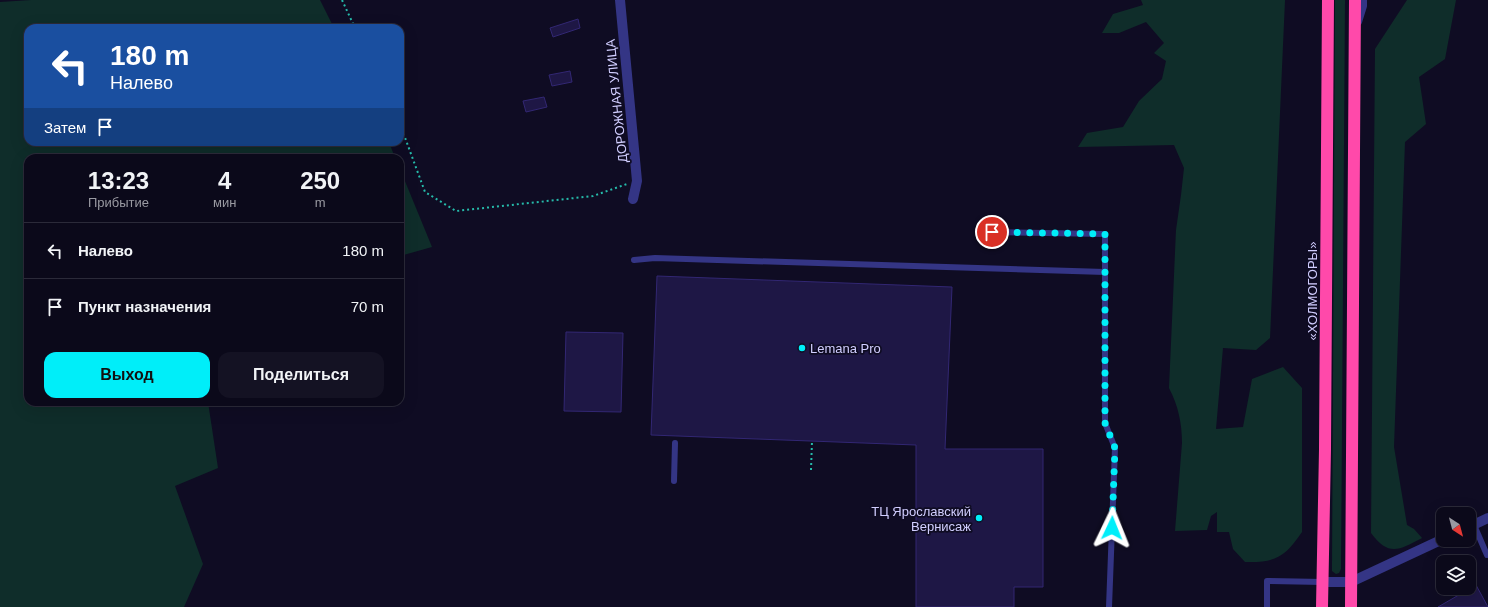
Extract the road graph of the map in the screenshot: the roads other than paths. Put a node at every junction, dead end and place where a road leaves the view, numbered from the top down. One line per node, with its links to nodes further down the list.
1 (620, 0): 6 (street, ДОРОЖНАЯ УЛИЦА)
2 (1328, 0): 17 (highway, «ХОЛМОГОРЫ»)
3 (1355, 0): 5 (highway)
4 (1364, 0): 5 (lane)
5 (1354, 35): 18 (highway)
6 (633, 199)
7 (992, 232): 9 (lane)
8 (634, 260): 9 (lane)
9 (1105, 272): 19 (lane)
10 (675, 443): 11 (lane)
11 (674, 481)
12 (1488, 518): 13 (street)
13 (1476, 524)
14 (1476, 535): 16 (lane)
15 (1436, 542): 18 (street)
16 (1488, 555)
17 (1323, 582): 18 (street); 20 (lane); 21 (highway, «ХОЛМОГОРЫ»)
18 (1351, 582): 22 (highway)
19 (1109, 607)
20 (1267, 607)
21 (1322, 607)
22 (1351, 607)

